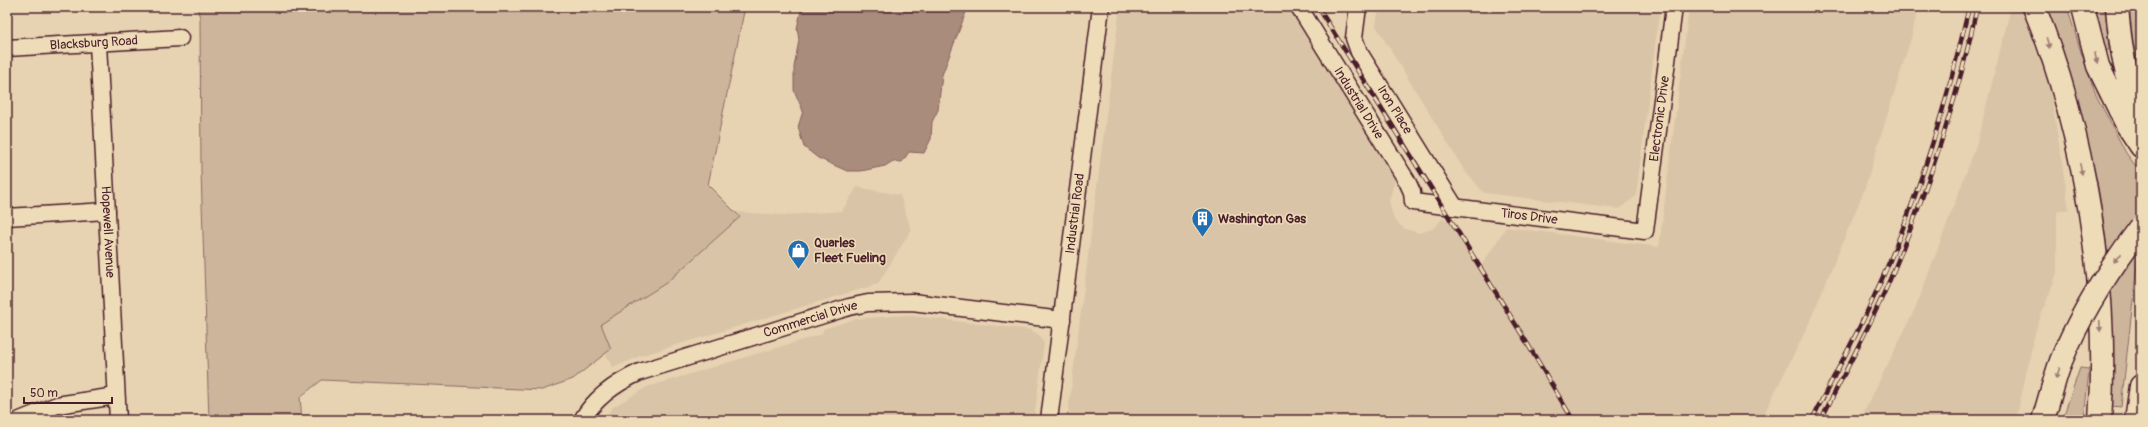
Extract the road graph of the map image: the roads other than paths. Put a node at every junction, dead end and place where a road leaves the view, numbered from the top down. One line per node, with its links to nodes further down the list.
1 (1101, 7): 19 (street, Industrial Road)
2 (1299, 7): 13 (street, Industrial Drive)
3 (1358, 7): 14 (street, Iron Place)
4 (1674, 7): 18 (street, Electronic Drive)
5 (2034, 7): 27 (highway, one-way to 27)
6 (2083, 7): 12 (highway, one-way to 12)
7 (2117, 7): 11 (highway)
8 (180, 38): 9 (street, Blacksburg Road)
9 (98, 44): 10 (street, Blacksburg Road); 15 (street, Hopewell Avenue)
10 (7, 48)
11 (2141, 114)
12 (2141, 146)
13 (1413, 202): 14 (street, Tiros Drive)
14 (1455, 207): 18 (street, Tiros Drive)
15 (106, 211): 16 (street); 21 (street, Hopewell Avenue)
16 (7, 216)
17 (2141, 227): 26 (highway, one-way to 26, bridge)
18 (1645, 231)
19 (1062, 320): 24 (street, Commercial Drive); 25 (street, Industrial Road)
20 (2141, 386): 28 (highway)
21 (116, 396): 22 (street); 23 (street, Hopewell Avenue)
22 (20, 420)
23 (118, 420)
24 (582, 420)
25 (1049, 420)
26 (2043, 420)
27 (2100, 420)
28 (2136, 420)

